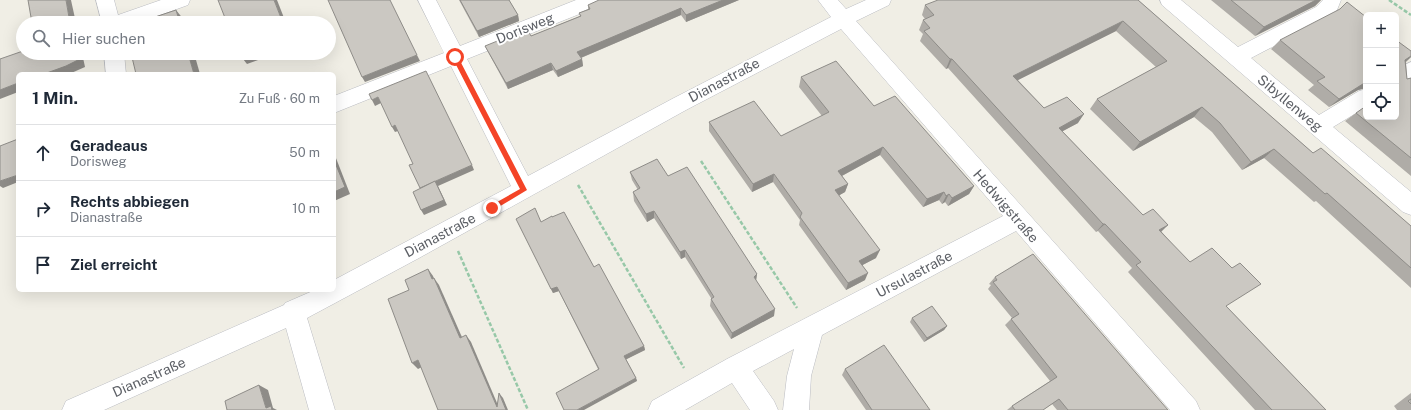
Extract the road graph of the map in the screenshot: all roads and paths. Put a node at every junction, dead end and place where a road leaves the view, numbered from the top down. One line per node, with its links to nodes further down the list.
1 (105, 0): 11 (street)
2 (181, 0): 12 (street)
3 (427, 0): 14 (street)
4 (595, 0): 14 (street, Dorisweg)
5 (827, 0): 13 (street, Hedwigstraße)
6 (882, 0): 13 (street, Dianastraße)
7 (1168, 0): 15 (street, Sibyllenweg)
8 (1332, 0): 15 (street)
9 (1389, 0): 10 (path)
10 (1411, 15)
11 (109, 16)
12 (137, 16)
13 (843, 19): 24 (street, Dianastraße); 27 (street, Hedwigstraße)
14 (455, 57): 21 (street, Dorisweg); 25 (street)
15 (1236, 57): 22 (street, Sibyllenweg)
16 (115, 60): 18 (street)
17 (1409, 60): 19 (street)
18 (116, 72)
19 (1399, 75)
20 (1363, 99): 22 (street)
21 (336, 105)
22 (1318, 126): 26 (street, Sibyllenweg)
23 (701, 161): 32 (path)
24 (566, 166): 25 (street, Dianastraße); 34 (path)
25 (524, 190): 28 (street, Dianastraße)
26 (1411, 205)
27 (1018, 219): 32 (street, Ursulastraße); 41 (street, Hedwigstraße)
28 (449, 231): 29 (street, Dianastraße); 37 (path)
29 (336, 291)
30 (333, 292): 31 (street, Dianastraße)
31 (293, 311): 35 (street, Dianastraße); 36 (street)
32 (811, 329): 33 (street, Ursulastraße); 40 (street)
33 (736, 367): 34 (street, Ursulastraße); 39 (street)
34 (697, 390): 38 (street, Ursulastraße)
35 (75, 410)
36 (322, 410)
37 (528, 410)
38 (661, 410)
39 (765, 410)
40 (796, 410)
41 (1187, 410)

